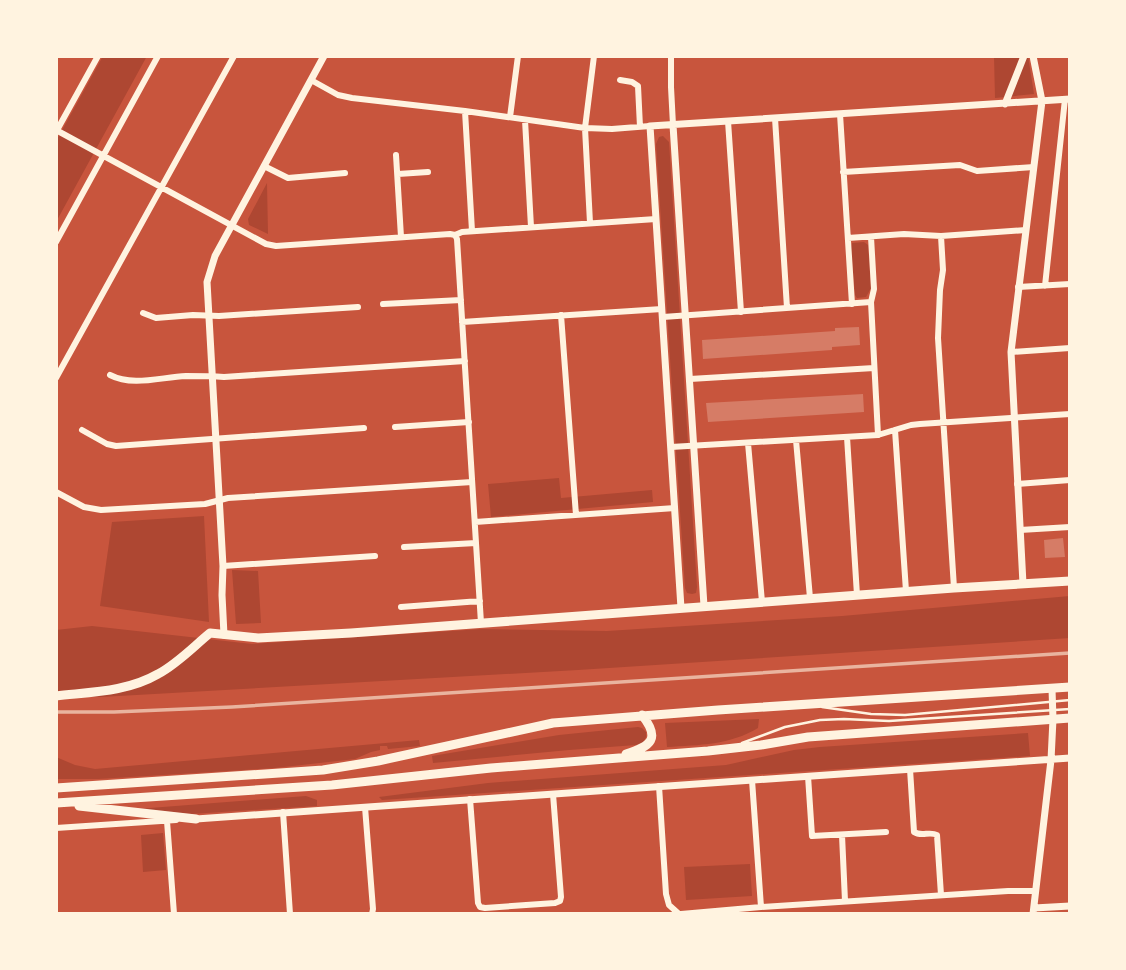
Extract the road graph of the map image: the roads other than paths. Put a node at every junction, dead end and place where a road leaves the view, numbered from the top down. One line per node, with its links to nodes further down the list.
1 (98, 56): 25 (street)
2 (158, 56): 27 (street)
3 (234, 56): 34 (street)
4 (324, 56): 10 (street)
5 (518, 56): 17 (street)
6 (594, 56): 24 (street)
7 (671, 56): 21 (street)
8 (1024, 56): 14 (street)
9 (1033, 56): 13 (street)
10 (311, 80): 15 (street); 28 (street)
11 (620, 80): 23 (street)
12 (1067, 99): 13 (street); 48 (street)
13 (1042, 101): 14 (street); 29 (street)
14 (1005, 104): 16 (street)
15 (465, 111): 17 (street); 40 (street)
16 (840, 114): 18 (street); 31 (street)
17 (510, 117): 19 (street)
18 (775, 118): 20 (street); 55 (street)
19 (524, 120): 24 (street); 38 (street)
20 (728, 121): 21 (street); 56 (street)
21 (673, 125): 22 (street); 61 (street)
22 (650, 126): 23 (street); 35 (street)
23 (640, 127): 24 (street)
24 (584, 128): 36 (street)
25 (56, 131): 27 (street)
26 (396, 155): 33 (street)
27 (103, 156): 34 (street); 46 (street)
28 (264, 166): 32 (street); 37 (street)
29 (1034, 167): 31 (street); 39 (street)
30 (428, 172): 33 (street)
31 (843, 172): 45 (street)
32 (345, 173)
33 (398, 174): 43 (street)
34 (161, 188): 37 (street); 69 (street)
35 (656, 219): 36 (street); 58 (street)
36 (590, 223): 38 (street)
37 (231, 226): 43 (street); 60 (street)
38 (531, 227): 40 (street)
39 (1026, 230): 42 (street); 49 (street)
40 (472, 231): 41 (street)
41 (455, 235): 43 (street); 50 (street)
42 (941, 236): 44 (street); 74 (street)
43 (401, 237)
44 (871, 237): 45 (street); 51 (street)
45 (848, 238): 53 (street)
46 (56, 242)
47 (1070, 284): 48 (street)
48 (1045, 286): 49 (street)
49 (1018, 287): 64 (street)
50 (461, 300): 52 (street); 62 (street)
51 (871, 302): 53 (street); 66 (street)
52 (383, 304)
53 (852, 304): 55 (street)
54 (358, 307): 60 (street)
55 (787, 308): 56 (street)
56 (741, 312): 61 (street)
57 (143, 313): 60 (street)
58 (662, 313): 59 (street); 61 (street); 85 (street)
59 (561, 315): 62 (street); 92 (street)
60 (208, 316): 68 (street)
61 (686, 316): 70 (street)
62 (462, 322): 65 (street)
63 (1070, 348): 64 (street)
64 (1011, 352): 72 (street)
65 (465, 361): 68 (street); 73 (street)
66 (874, 368): 70 (street); 79 (street)
67 (110, 375): 68 (street)
68 (212, 376): 81 (street)
69 (56, 379)
70 (690, 379): 84 (street)
71 (1070, 414): 72 (street)
72 (1013, 418): 74 (street); 88 (street)
73 (469, 422): 75 (street); 87 (street)
74 (943, 422): 78 (street); 102 (street)
75 (395, 426)
76 (364, 428): 81 (street)
77 (82, 430): 81 (street)
78 (895, 430): 79 (street); 103 (street)
79 (878, 435): 80 (street)
80 (847, 437): 82 (street); 104 (street)
81 (215, 438): 90 (street)
82 (796, 440): 83 (street); 105 (street)
83 (748, 443): 84 (street); 107 (street)
84 (694, 446): 85 (street); 108 (street)
85 (671, 447): 91 (street)
86 (1070, 480): 88 (street)
87 (472, 482): 90 (street); 93 (street)
88 (1017, 484): 95 (street)
89 (56, 492): 90 (street)
90 (219, 500): 99 (street)
91 (675, 508): 92 (street); 110 (street)
92 (576, 515): 93 (street)
93 (475, 522): 96 (street)
94 (1070, 527): 95 (street)
95 (1020, 530): 101 (street)
96 (476, 542): 97 (street); 106 (street)
97 (404, 547)
98 (375, 556): 99 (street)
99 (223, 565): 112 (street)
100 (1070, 581): 101 (main road)
101 (1023, 584): 102 (main road)
102 (954, 588): 103 (main road)
103 (906, 592): 104 (main road)
104 (857, 595): 105 (main road)
105 (810, 598): 107 (main road)
106 (480, 601): 109 (street); 111 (street)
107 (762, 602): 108 (main road)
108 (704, 606): 110 (main road)
109 (401, 607)
110 (681, 608): 111 (main road)
111 (481, 623): 112 (main road)
112 (224, 635): 115 (main road)
113 (1070, 687): 114 (main road)
114 (1052, 689): 117 (street); 118 (main road)
115 (56, 696)
116 (1070, 700): 117 (lane)
117 (1052, 702): 118 (lane); 121 (street)
118 (808, 704): 120 (main road)
119 (1070, 709): 121 (lane)
120 (642, 715): 124 (main road); 131 (main road)
121 (1053, 715): 122 (main road); 123 (main road); 123 (lane); 126 (street)
122 (1070, 718)
123 (708, 751): 124 (main road)
124 (611, 758): 134 (main road)
125 (1070, 758): 126 (street)
126 (1051, 760): 127 (street); 142 (street)
127 (910, 769): 128 (street); 143 (street)
128 (808, 776): 129 (street); 141 (street)
129 (752, 780): 130 (street); 146 (street)
130 (659, 786): 132 (street); 151 (street)
131 (56, 788)
132 (553, 794): 133 (street); 133 (street)
133 (470, 800): 135 (street)
134 (56, 803): 137 (main road)
135 (365, 807): 136 (street); 150 (street)
136 (284, 812): 137 (street); 149 (street)
137 (195, 819): 138 (street)
138 (167, 821): 139 (street); 148 (street)
139 (56, 828)
140 (886, 832): 141 (street)
141 (842, 835): 144 (street)
142 (1036, 891): 143 (street); 147 (street)
143 (942, 895): 144 (street)
144 (845, 901): 146 (street)
145 (1070, 906): 147 (street)
146 (761, 907): 151 (street)
147 (1033, 911)
148 (174, 914)
149 (290, 914)
150 (372, 914)
151 (680, 914)

